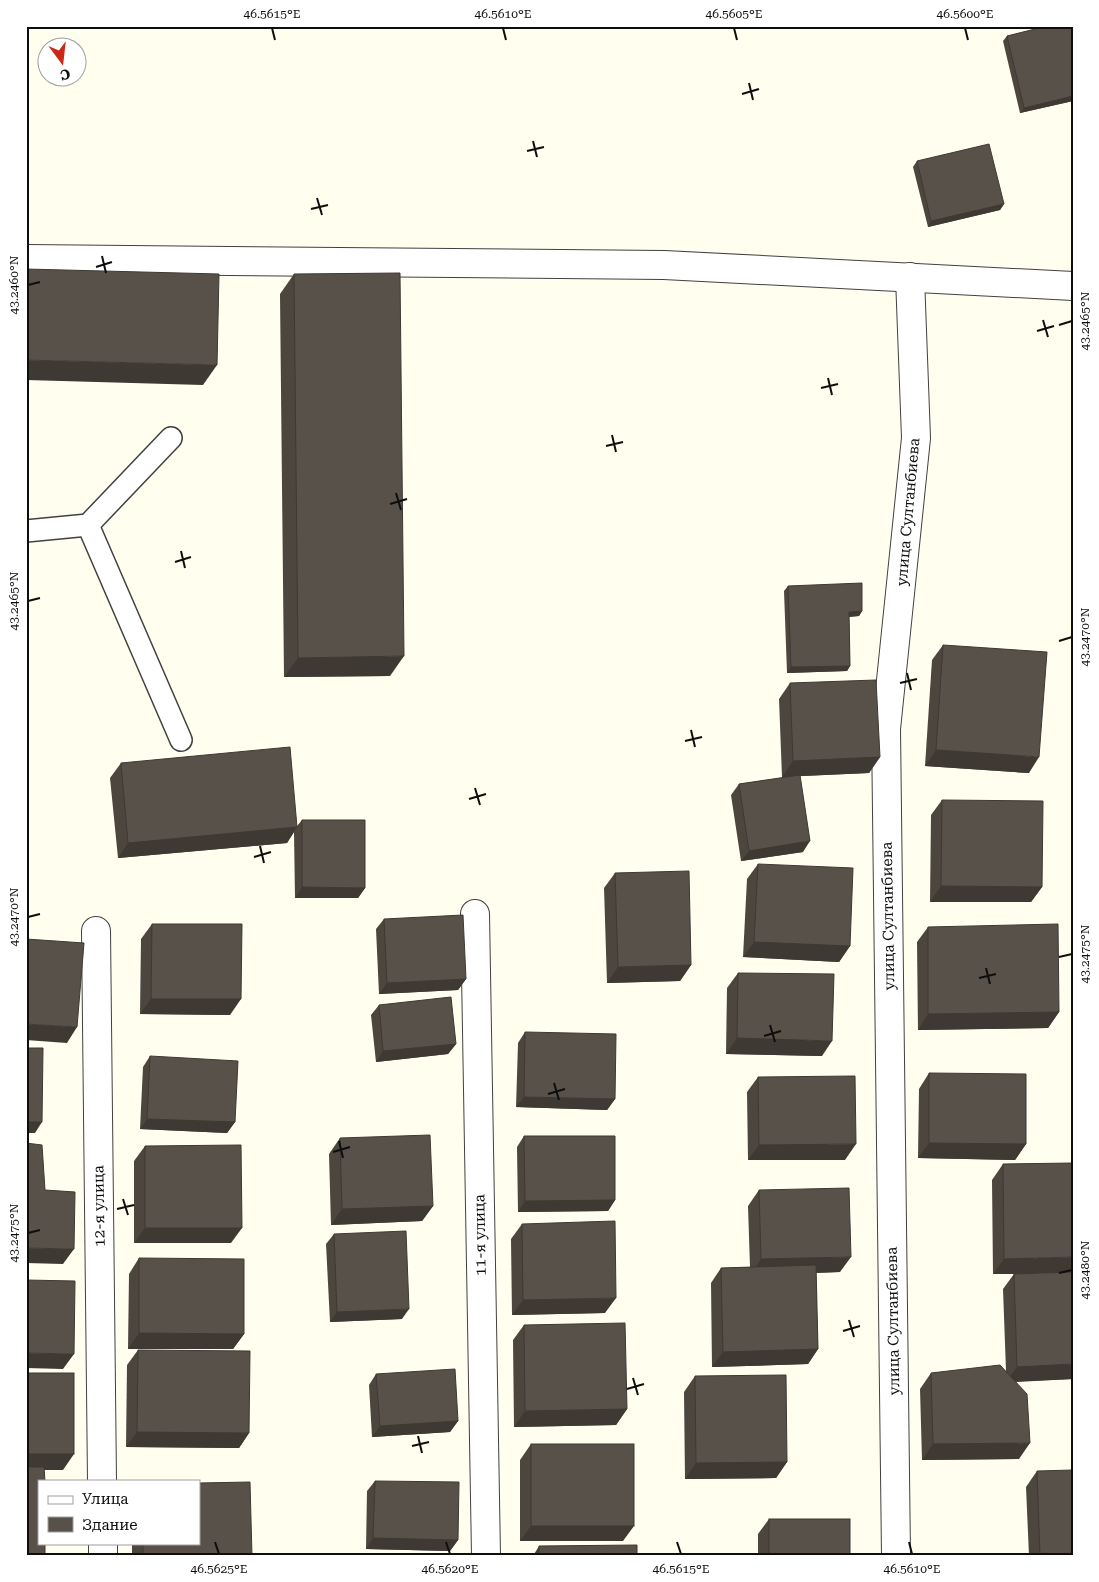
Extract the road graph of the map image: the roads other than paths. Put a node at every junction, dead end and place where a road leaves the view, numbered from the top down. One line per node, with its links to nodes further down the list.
1 (26, 259): 2 (street)
2 (910, 278): 3 (street); 12 (street, улица Султанбиева)
3 (1073, 286)
4 (171, 438): 5 (lane)
5 (88, 525): 6 (lane); 7 (lane)
6 (26, 531)
7 (181, 740)
8 (474, 914): 11 (street, 11-я улица)
9 (96, 930): 10 (street, 12-я улица)
10 (102, 1480)
11 (486, 1556)
12 (896, 1556)

